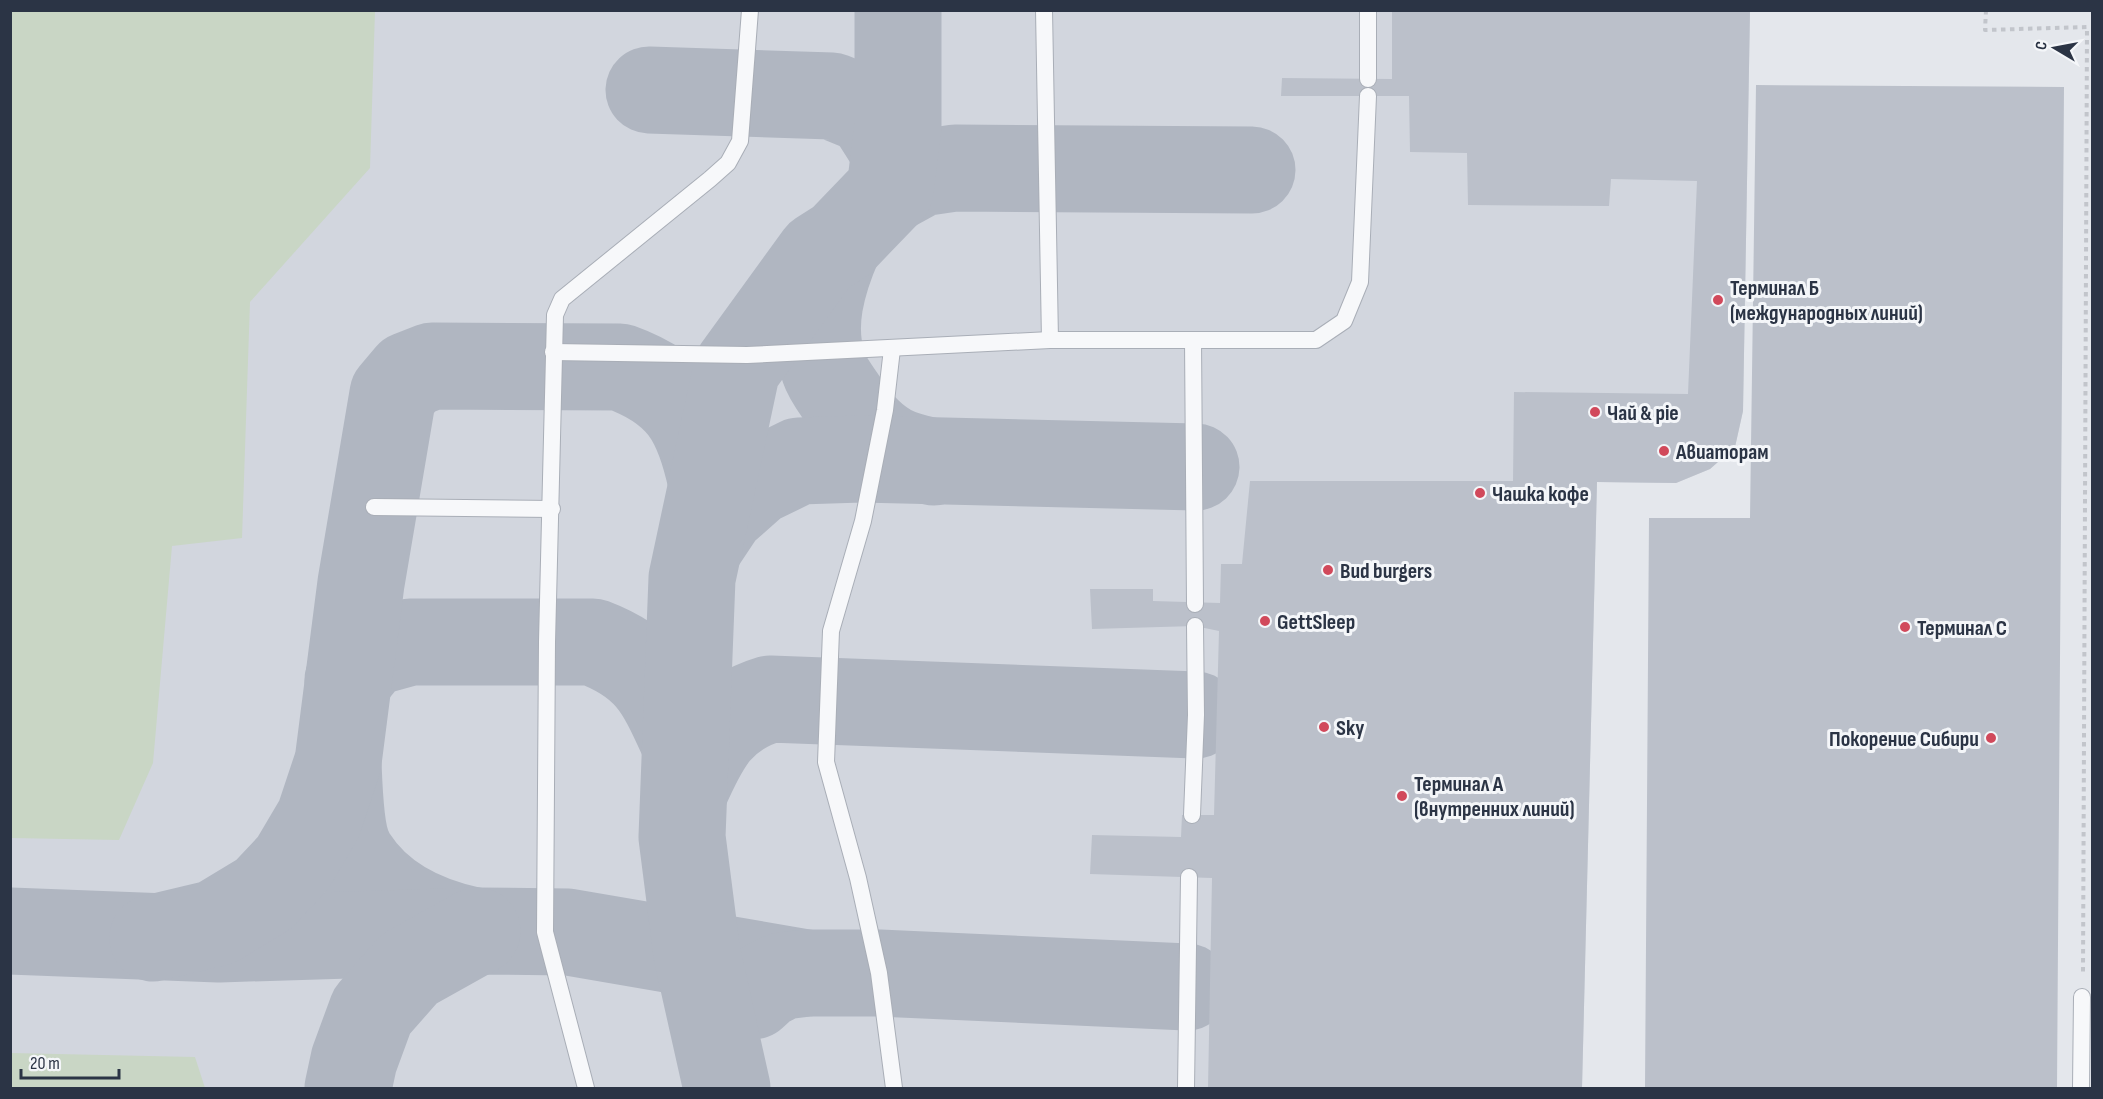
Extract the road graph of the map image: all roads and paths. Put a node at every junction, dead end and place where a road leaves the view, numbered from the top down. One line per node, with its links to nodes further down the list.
1 (750, 10): 10 (lane)
2 (1044, 10): 7 (lane)
3 (1368, 10): 5 (lane)
4 (1986, 10): 11 (path)
5 (1368, 79)
6 (1368, 96): 8 (lane)
7 (1050, 340): 8 (lane); 9 (lane)
8 (1193, 340): 15 (lane)
9 (892, 349): 10 (lane); 21 (lane)
10 (553, 352): 14 (lane)
11 (2085, 475): 12 (path); 19 (path)
12 (2092, 475)
13 (374, 507): 14 (lane)
14 (552, 508): 20 (lane)
15 (1195, 604)
16 (1195, 626): 17 (lane)
17 (1192, 815)
18 (1189, 877): 22 (lane)
19 (2082, 998): 23 (lane)
20 (586, 1089)
21 (894, 1089)
22 (1186, 1089)
23 (2081, 1089)

